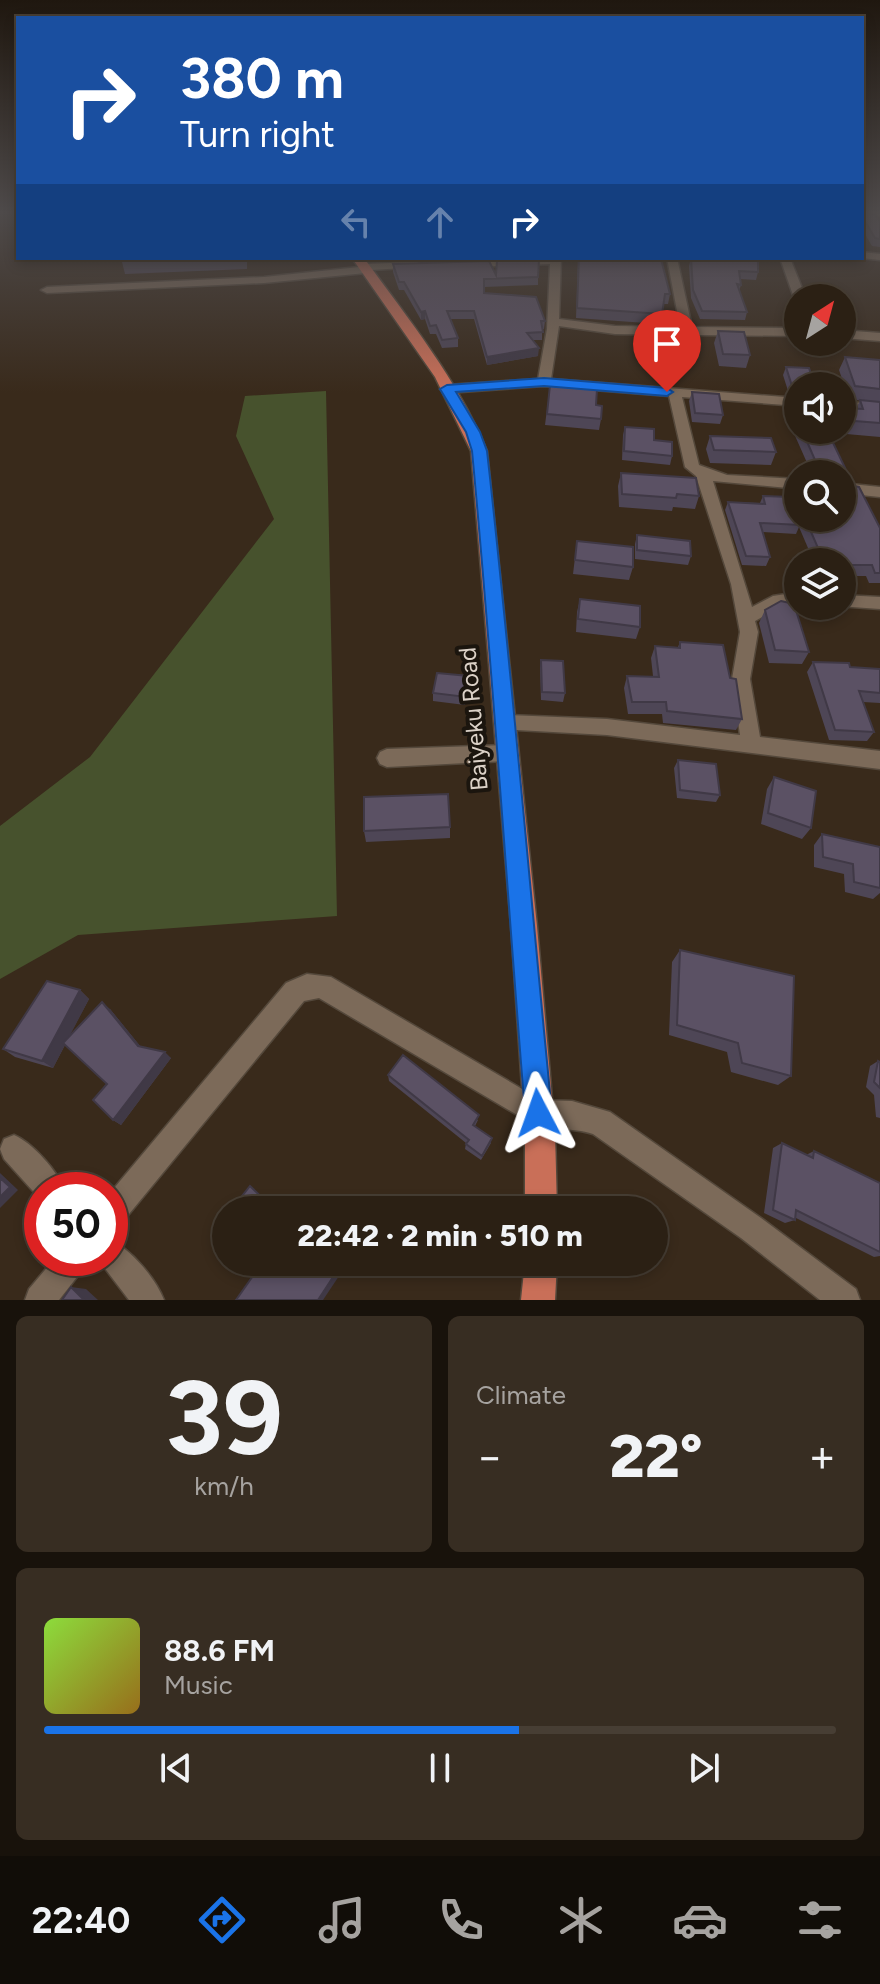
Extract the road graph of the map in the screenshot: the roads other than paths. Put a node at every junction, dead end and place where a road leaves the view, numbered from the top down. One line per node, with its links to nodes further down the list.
1 (309, 272): 5 (street)
2 (368, 272): 12 (main road, Baiyeku Road)
3 (555, 272): 6 (street)
4 (675, 272): 7 (street)
5 (47, 290)
6 (553, 322): 7 (street); 11 (street)
7 (687, 331): 8 (street)
8 (784, 332)
9 (856, 335): 10 (street)
10 (880, 337)
11 (544, 382): 12 (street); 13 (street)
12 (447, 389): 25 (main road, Baiyeku Road)
13 (675, 393): 14 (street); 17 (street)
14 (784, 401)
15 (856, 406): 16 (street)
16 (880, 409)
17 (703, 474): 18 (street); 24 (street)
18 (784, 483)
19 (856, 489): 20 (street)
20 (880, 492)
21 (784, 599): 24 (street)
22 (856, 602): 23 (street)
23 (880, 603)
24 (746, 618): 26 (street)
25 (505, 723): 26 (street); 27 (main road, Baiyeku Road)
26 (751, 743): 29 (street)
27 (506, 753): 28 (street); 30 (main road, Baiyeku Road)
28 (387, 758)
29 (880, 760)
30 (538, 1113): 33 (street); 34 (main road, Baiyeku Road); 41 (street)
31 (14, 1149): 32 (street)
32 (35, 1172)
33 (128, 1193)
34 (541, 1196)
35 (59, 1276): 38 (street)
36 (128, 1276): 39 (street)
37 (540, 1276): 40 (main road)
38 (40, 1300)
39 (149, 1300)
40 (538, 1300)
41 (845, 1300)

